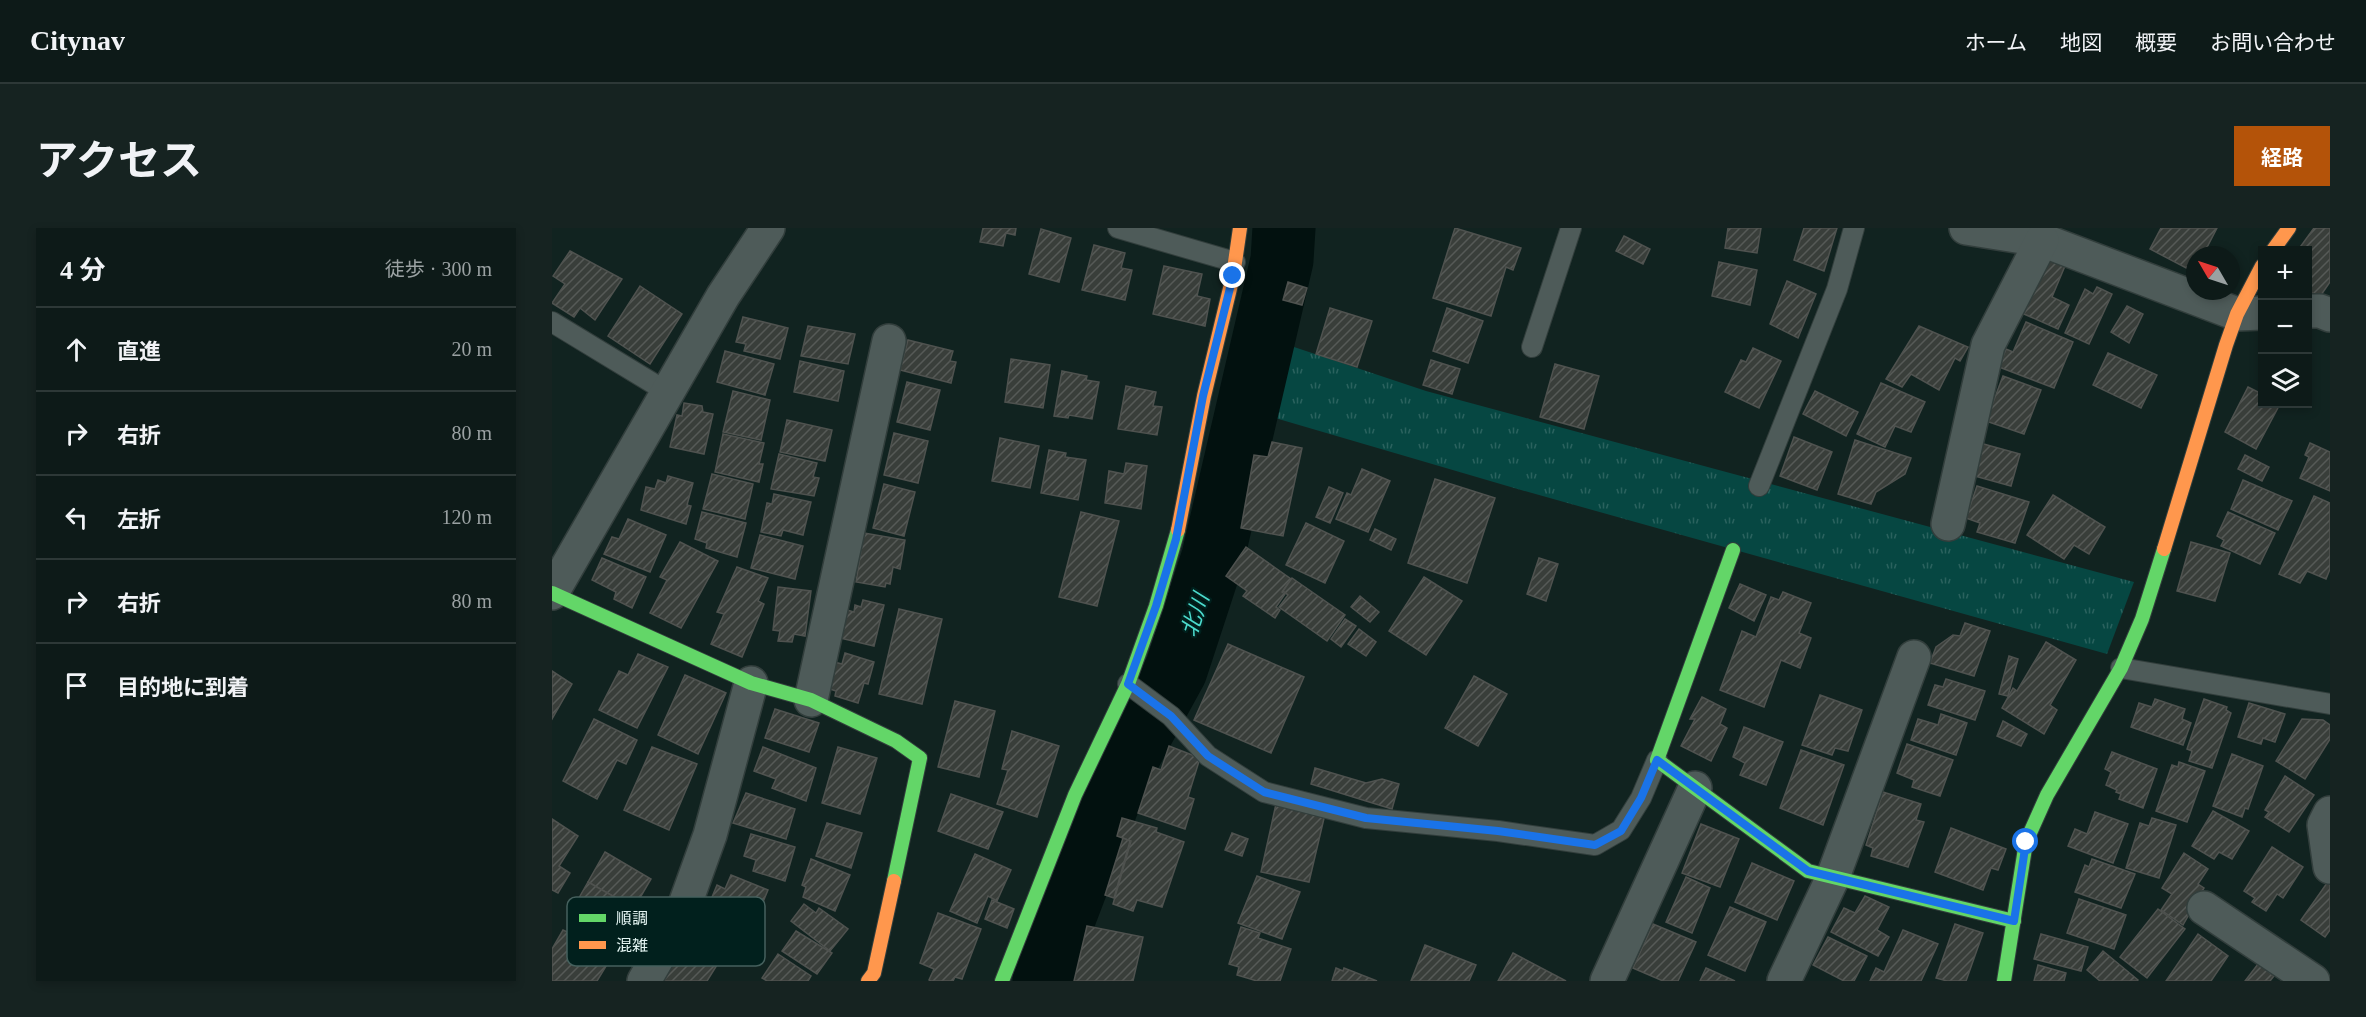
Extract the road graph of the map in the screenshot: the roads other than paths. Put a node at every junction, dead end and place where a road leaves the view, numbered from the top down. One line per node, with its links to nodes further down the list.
1 (768, 228): 18 (street)
2 (1118, 228): 10 (lane)
3 (1240, 228): 10 (street)
4 (1571, 228): 17 (lane)
5 (1854, 228): 19 (lane)
6 (1966, 228): 8 (street)
7 (2289, 228): 9 (street)
8 (2042, 240): 13 (street); 20 (street)
9 (2276, 246)
10 (1235, 262): 26 (street)
11 (2258, 282): 13 (street)
12 (2312, 311): 14 (street)
13 (2250, 314): 24 (street)
14 (2330, 315)
15 (552, 322): 18 (lane)
16 (889, 342): 27 (street)
17 (1532, 346)
18 (669, 393): 22 (street)
19 (1759, 486)
20 (1948, 524)
21 (1733, 550): 29 (street)
22 (552, 593): 25 (street)
23 (1914, 657): 33 (street)
24 (2121, 668): 28 (lane); 36 (street)
25 (751, 683): 27 (street); 34 (street)
26 (1131, 686): 29 (lane); 40 (street)
27 (811, 700): 38 (street)
28 (2330, 704)
29 (1657, 760): 30 (street)
30 (1695, 788): 33 (street); 41 (street)
31 (2330, 813): 32 (street)
32 (2330, 867)
33 (1833, 877): 36 (street); 42 (street)
34 (689, 897)
35 (2204, 908): 44 (street)
36 (2014, 921): 43 (street)
37 (653, 966): 39 (street)
38 (878, 978)
39 (644, 981)
40 (1002, 981)
41 (1607, 981)
42 (1784, 981)
43 (2004, 981)
44 (2313, 981)

